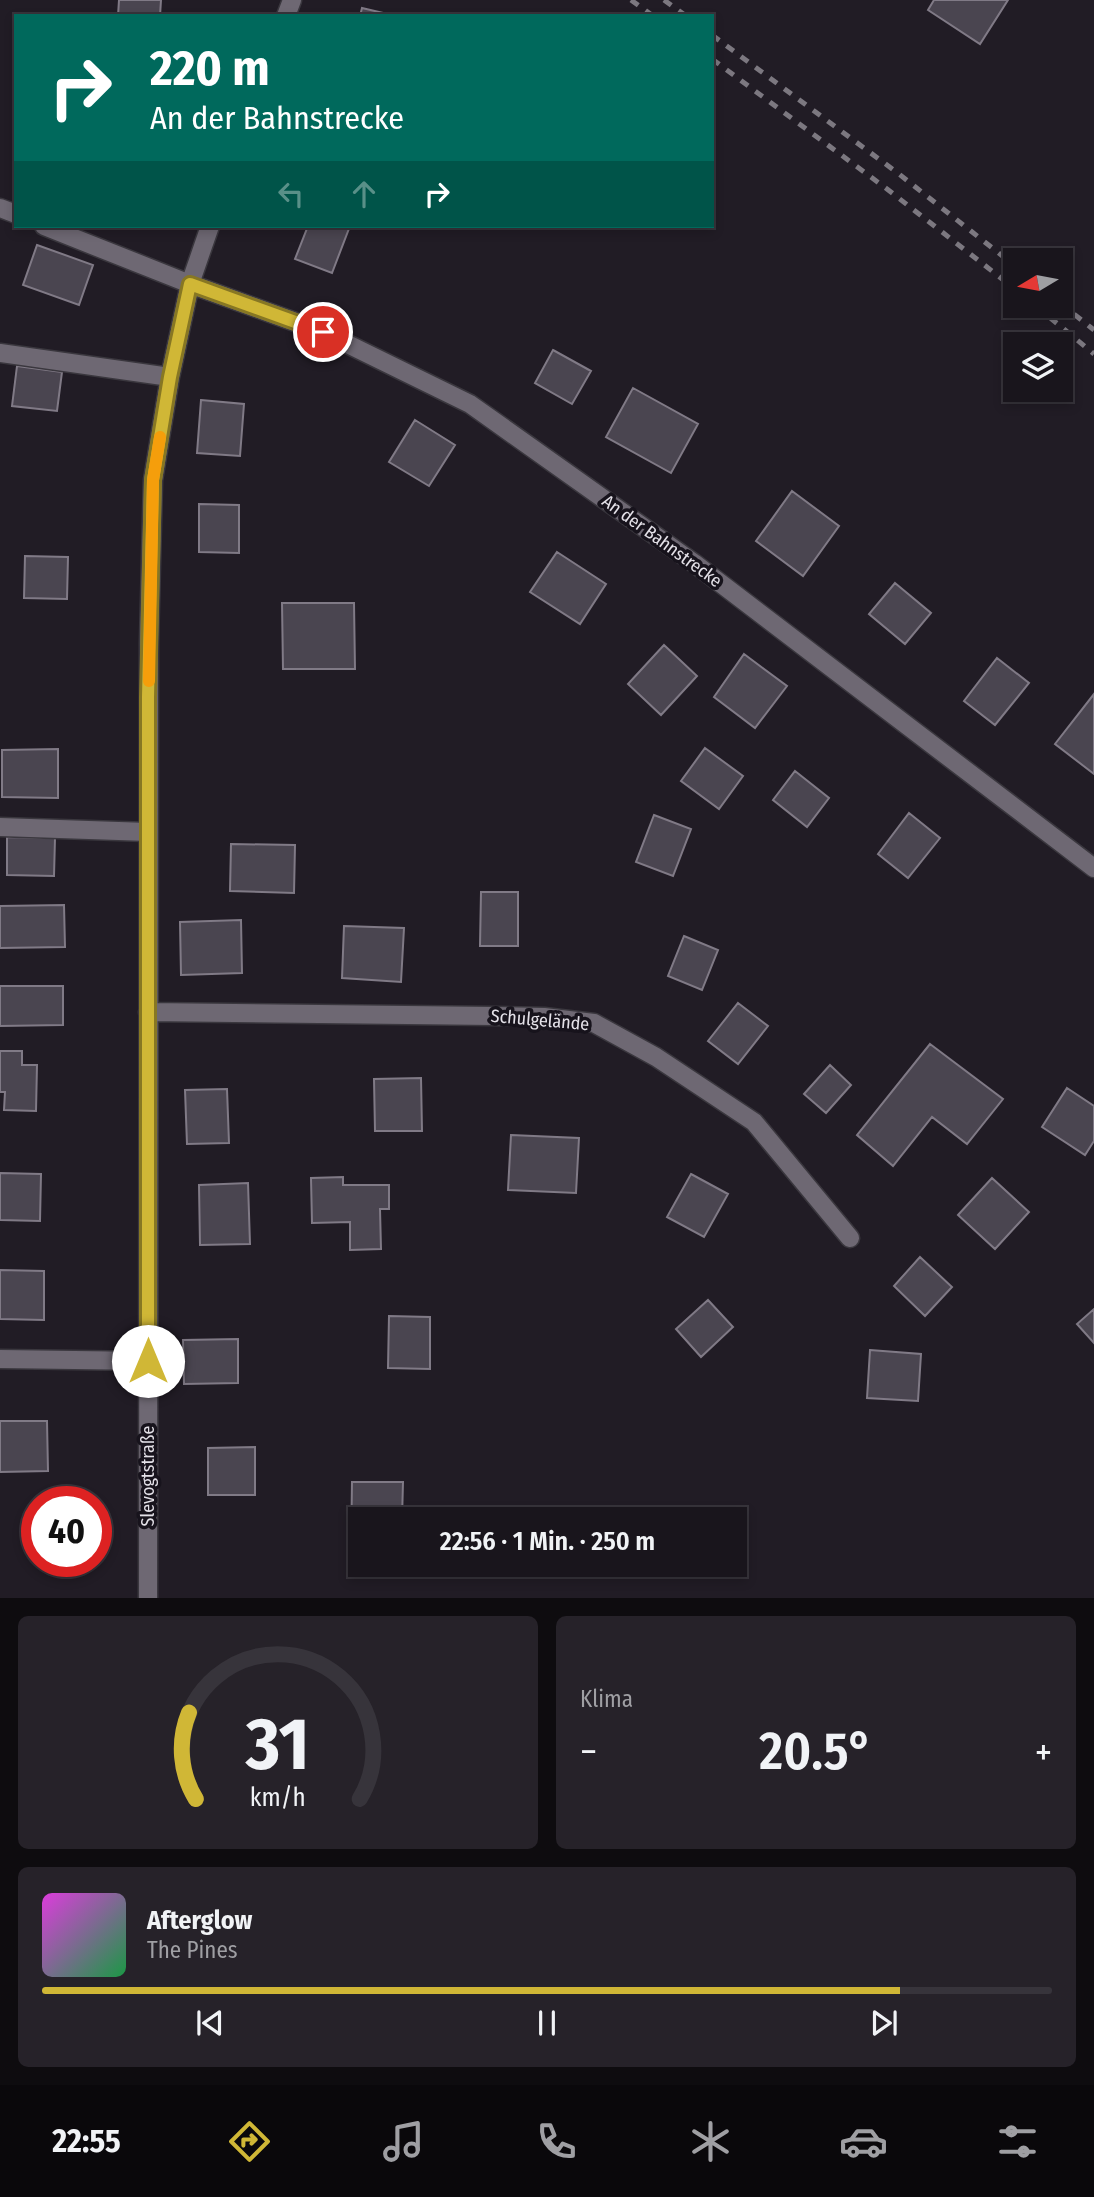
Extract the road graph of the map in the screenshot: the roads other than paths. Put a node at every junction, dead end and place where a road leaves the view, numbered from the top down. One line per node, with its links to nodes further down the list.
1 (49, 228): 3 (street, An der Bahnstrecke)
2 (210, 228): 3 (street, Slevogtstraße)
3 (190, 284): 5 (street, Slevogtstraße); 8 (street, An der Bahnstrecke)
4 (0, 353): 5 (street)
5 (170, 377): 7 (street, Slevogtstraße)
6 (0, 827): 7 (street)
7 (148, 832): 9 (street, Slevogtstraße)
8 (1094, 868)
9 (148, 1012): 10 (street, Schulgelände); 12 (street, Slevogtstraße)
10 (850, 1238)
11 (0, 1359): 12 (street)
12 (148, 1361): 13 (street, Slevogtstraße)
13 (148, 1598)

